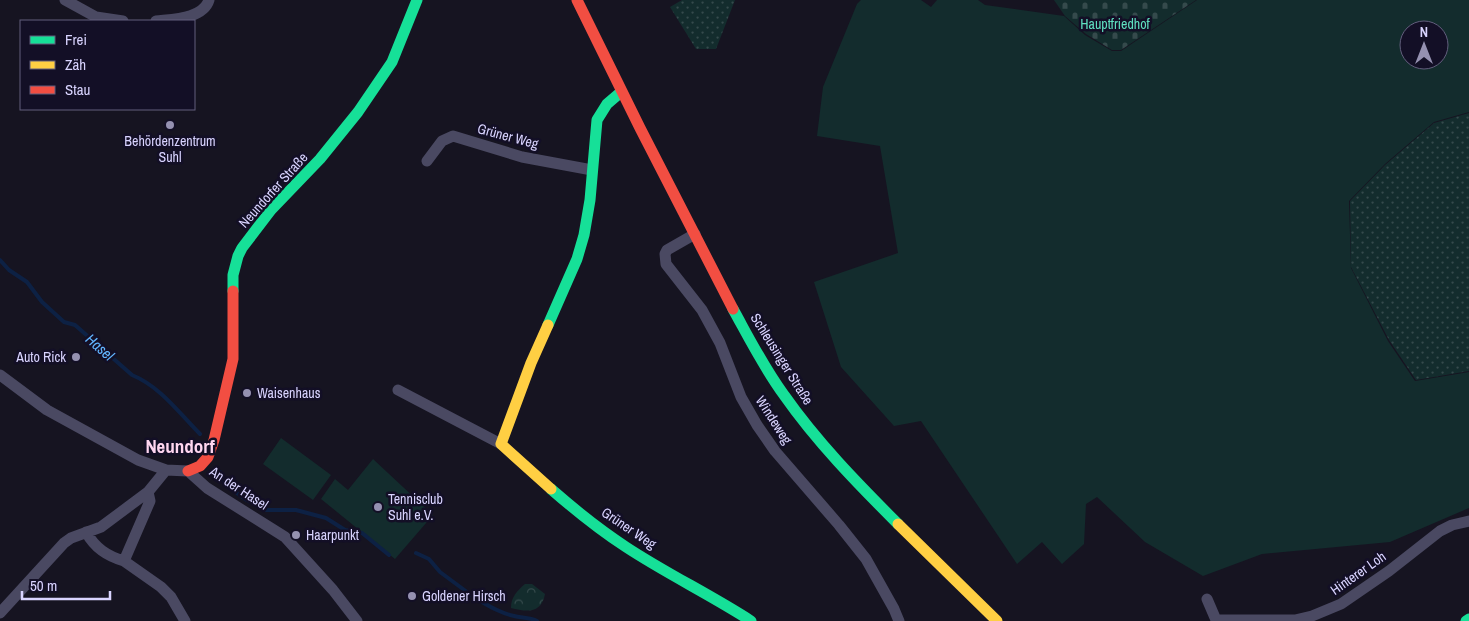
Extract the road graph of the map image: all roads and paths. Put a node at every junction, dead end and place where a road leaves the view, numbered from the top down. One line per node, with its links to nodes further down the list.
1 (65, 0): 5 (street)
2 (209, 0): 6 (street)
3 (417, 0): 15 (street, Neundorfer Straße)
4 (580, 1): 7 (street, Schleusinger Straße)
5 (116, 20)
6 (162, 20)
7 (621, 92): 9 (street); 10 (street, Schleusinger Straße)
8 (427, 161): 9 (street, Grüner Weg)
9 (592, 170): 13 (street)
10 (695, 234): 25 (street, Windeweg); 26 (street, Schleusinger Straße)
11 (0, 375): 14 (street, An der Hasel)
12 (398, 390): 13 (street, Grüner Weg)
13 (501, 444): 24 (street, Grüner Weg)
14 (166, 470): 15 (street, An der Hasel); 16 (street)
15 (188, 471): 23 (street, An der Hasel)
16 (148, 492): 18 (street); 19 (street)
17 (1469, 521): 20 (street, Hinterer Loh)
18 (86, 532): 19 (street); 21 (street)
19 (124, 561): 22 (street)
20 (1207, 599)
21 (0, 613)
22 (185, 621)
23 (357, 621)
24 (751, 621)
25 (899, 621)
26 (997, 621)

